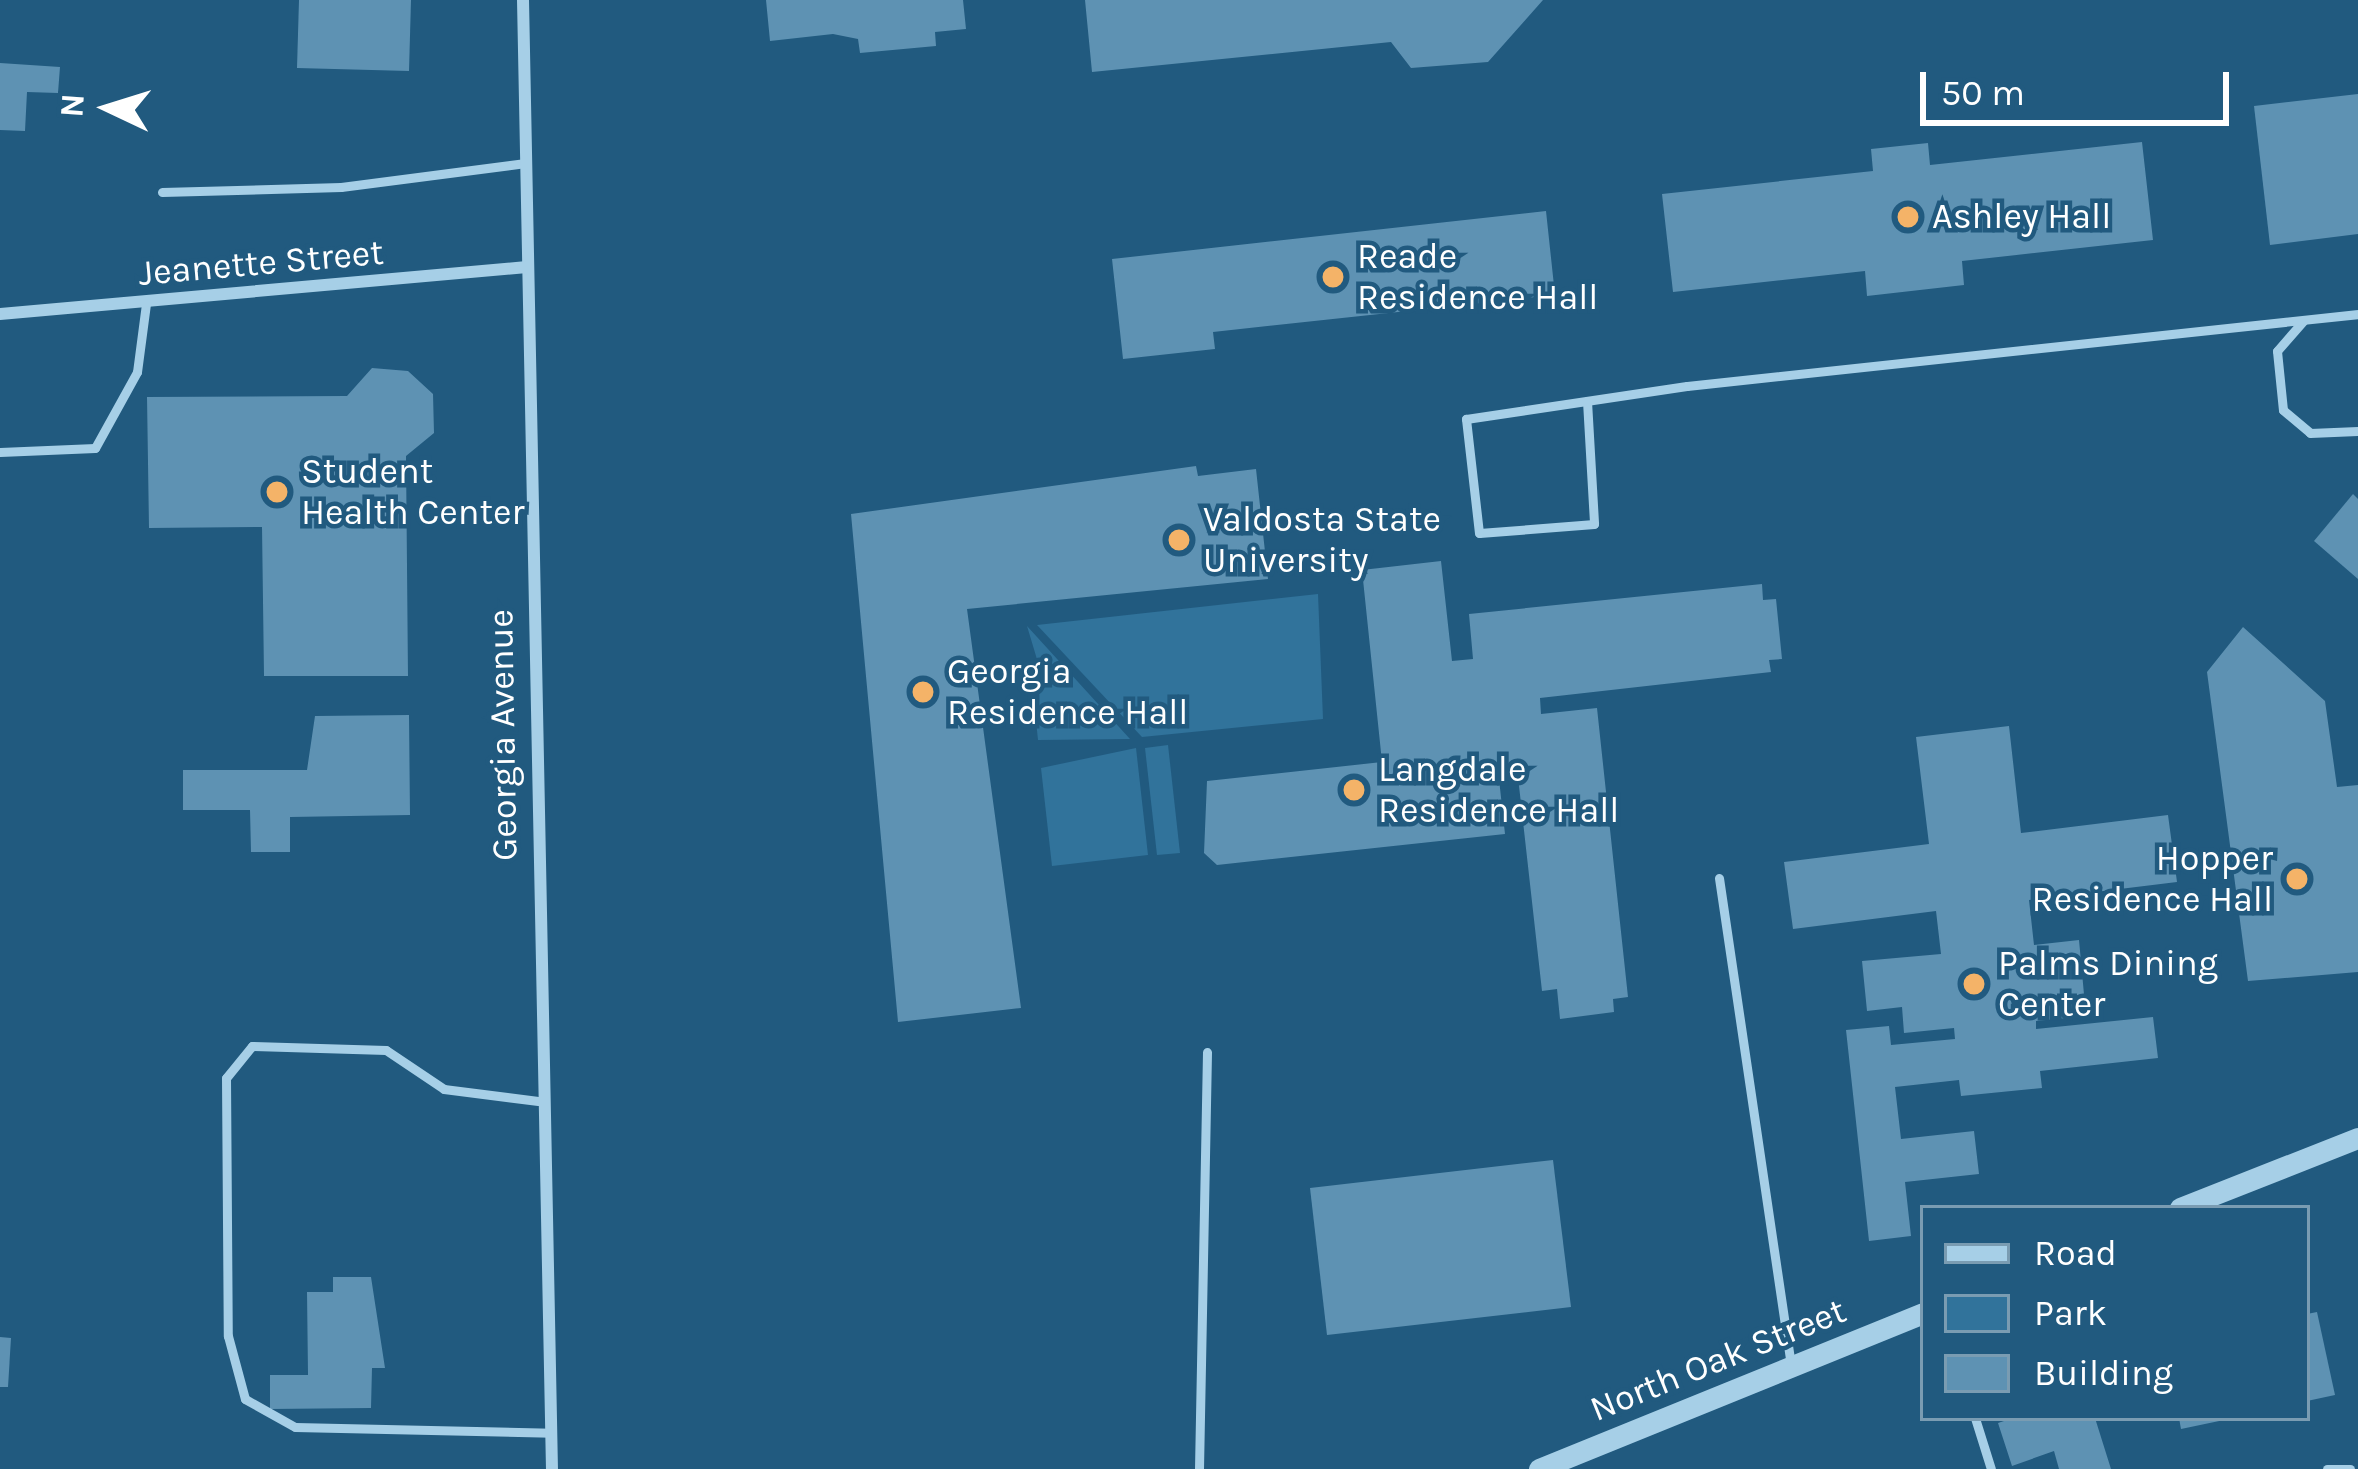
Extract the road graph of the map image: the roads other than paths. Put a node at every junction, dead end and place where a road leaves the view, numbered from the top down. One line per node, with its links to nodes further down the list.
1 (523, 0): 2 (street, Georgia Avenue)
2 (525, 163): 3 (lane); 4 (street, Georgia Avenue)
3 (162, 192)
4 (527, 267): 5 (street, Jeanette Street); 14 (street, Georgia Avenue)
5 (146, 304): 6 (street, Jeanette Street); 11 (lane)
6 (0, 314)
7 (2358, 314): 8 (lane)
8 (2304, 320): 9 (lane); 10 (lane)
9 (1587, 401): 9 (lane)
10 (2358, 430)
11 (0, 452)
12 (1719, 878): 18 (lane)
13 (1207, 1052): 22 (lane)
14 (538, 1101): 20 (street, Georgia Avenue); 20 (lane)
15 (2358, 1138): 16 (street)
16 (2188, 1205)
17 (1920, 1314): 18 (street, North Oak Street)
18 (1791, 1366): 23 (street, North Oak Street)
19 (1976, 1421): 24 (lane)
20 (551, 1433): 21 (street, Georgia Avenue)
21 (552, 1469)
22 (1198, 1469)
23 (1539, 1469)
24 (1991, 1469)
25 (2327, 1469): 26 (lane)
26 (2350, 1469)

